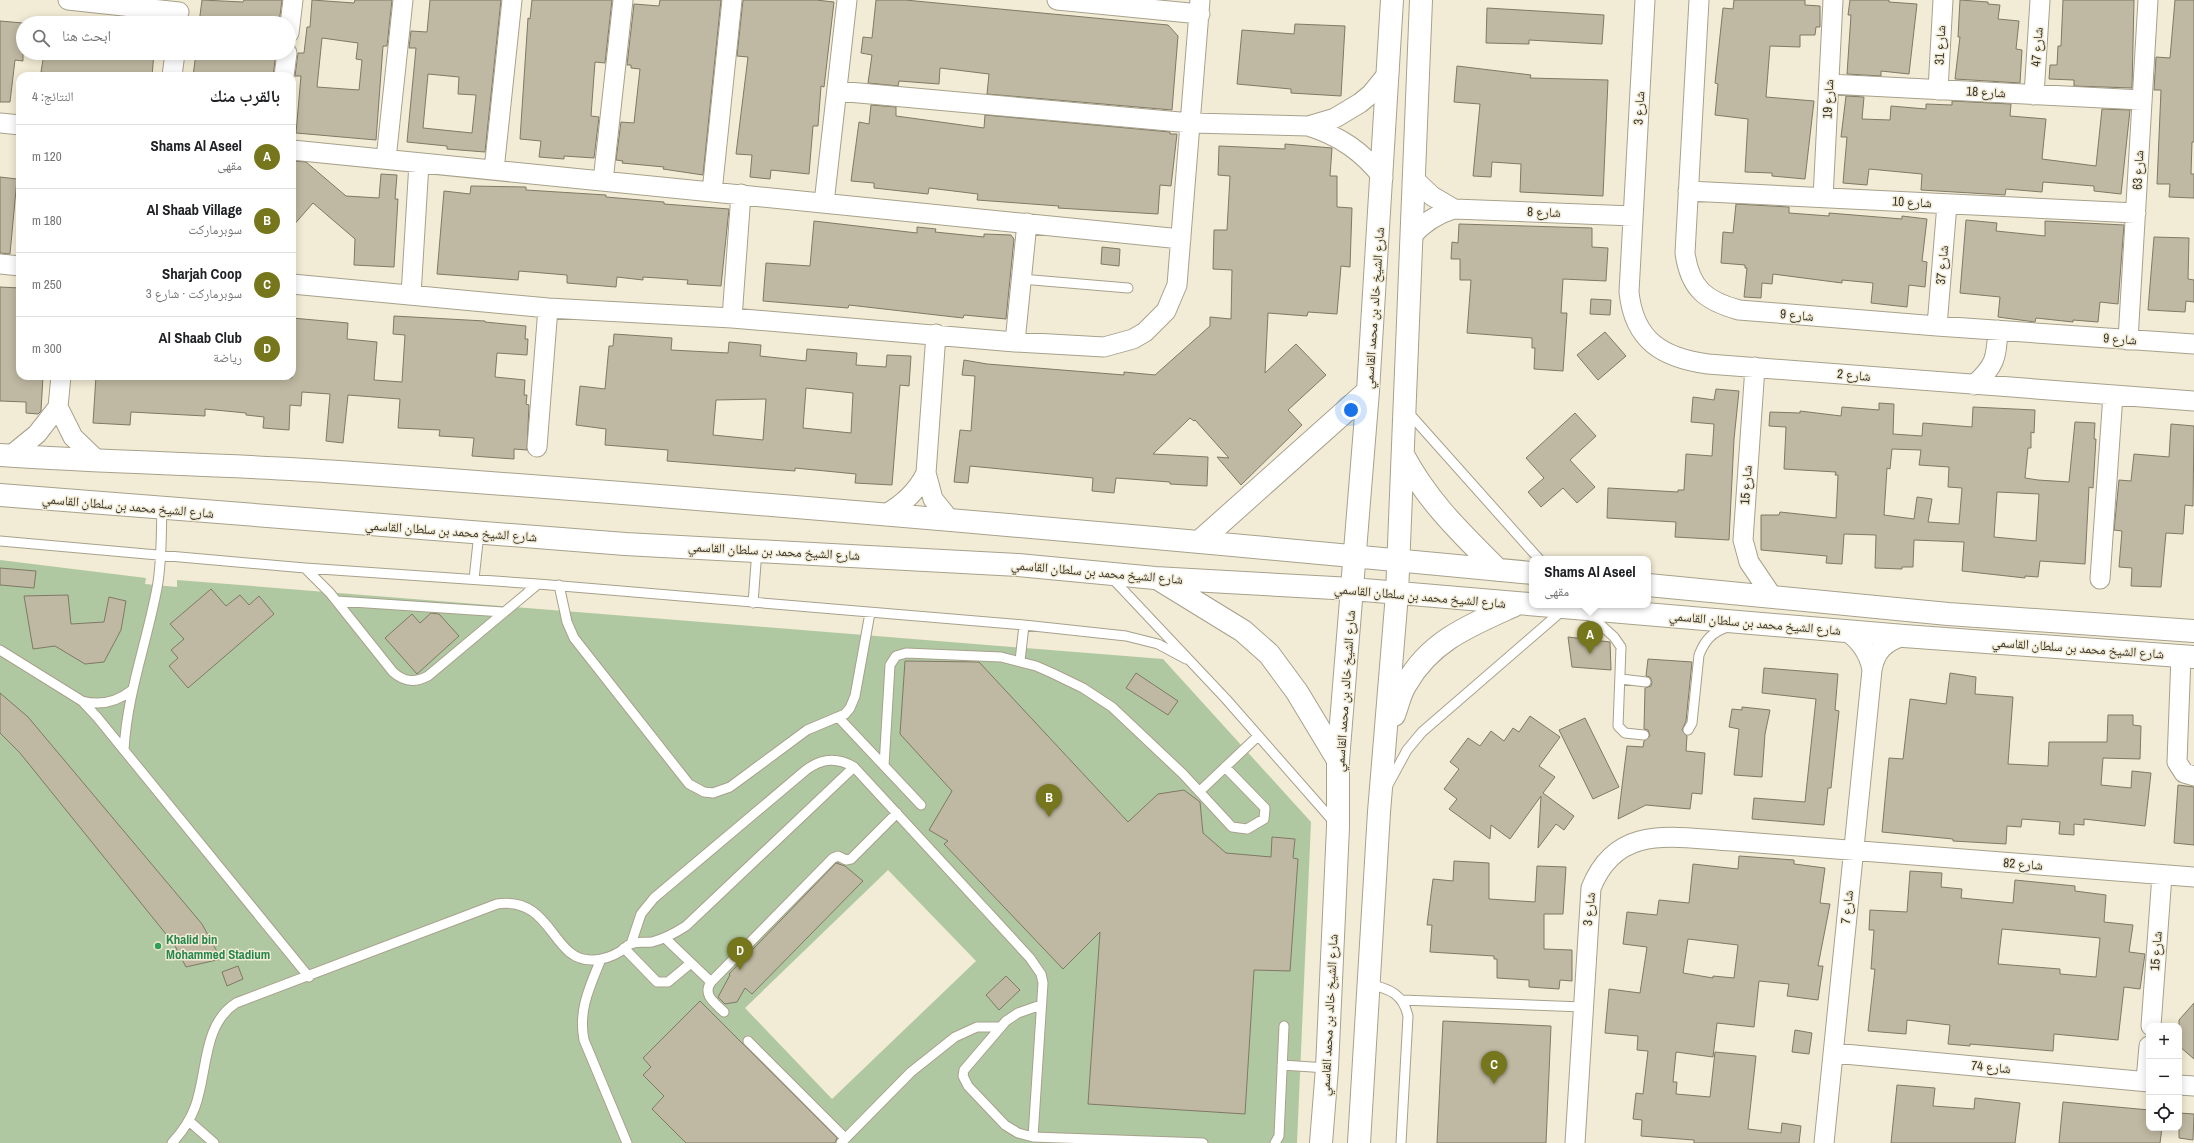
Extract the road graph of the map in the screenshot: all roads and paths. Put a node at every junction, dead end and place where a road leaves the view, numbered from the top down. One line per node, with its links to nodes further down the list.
1 (68, 0): 18 (street)
2 (292, 0): 19 (street)
3 (403, 0): 35 (street)
4 (512, 0): 37 (street)
5 (623, 0): 40 (street)
6 (732, 0): 42 (street)
7 (847, 0): 27 (street)
8 (1057, 0): 17 (street)
9 (1392, 0): 24 (main road, شارع الشيخ خالد بن محمد القاسمي)
10 (1422, 0): 39 (main road)
11 (1645, 0): 49 (street, شارع 3)
12 (1699, 0): 41 (street, شارع 9)
13 (1833, 0): 25 (street, شارع 19)
14 (1943, 0): 26 (street, شارع 31)
15 (2040, 0): 28 (street, شارع 47)
16 (2148, 0): 29 (street, شارع 63)
17 (1200, 7): 31 (street)
18 (179, 12)
19 (291, 16)
20 (173, 60): 22 (street)
21 (286, 60): 23 (street)
22 (172, 72)
23 (285, 72)
24 (1389, 72): 33 (street); 38 (main road, شارع الشيخ خالد بن محمد القاسمي)
25 (1829, 84): 26 (street, شارع 18); 44 (street, شارع 19)
26 (1938, 90): 28 (street, شارع 18)
27 (837, 91): 31 (street); 45 (street)
28 (2034, 95): 29 (street, شارع 18)
29 (2142, 100): 48 (street, شارع 63)
30 (0, 123): 32 (street)
31 (1191, 124): 33 (street); 52 (street)
32 (16, 125)
33 (1308, 126): 38 (street)
34 (296, 150): 35 (street)
35 (386, 159): 36 (street)
36 (419, 163): 37 (street); 58 (street)
37 (494, 170): 40 (street)
38 (1383, 178): 72 (main road, شارع الشيخ خالد بن محمد القاسمي)
39 (1413, 178): 47 (street, شارع 8); 51 (main road)
40 (603, 181): 42 (street)
41 (1688, 191): 44 (street, شارع 10); 61 (street, شارع 9)
42 (712, 192): 43 (street)
43 (741, 194): 45 (street); 60 (street)
44 (1823, 198): 46 (street, شارع 10)
45 (824, 203): 50 (street)
46 (1947, 204): 48 (street, شارع 10); 61 (street, شارع 37)
47 (1454, 209): 49 (street, شارع 8); 51 (street, شارع 8)
48 (2136, 213): 64 (street, شارع 63)
49 (1633, 216): 68 (street, شارع 2)
50 (1027, 223): 52 (street); 55 (street)
51 (1411, 237): 76 (main road)
52 (1181, 238): 65 (street)
53 (0, 264): 54 (street)
54 (16, 266)
55 (1022, 279): 57 (lane); 65 (street)
56 (296, 284): 58 (street)
57 (1128, 288)
58 (411, 295): 59 (street)
59 (548, 308): 60 (street); 77 (street)
60 (732, 318): 63 (street)
61 (1937, 326): 62 (street, شارع 9)
62 (1998, 330): 64 (street, شارع 9); 67 (street)
63 (936, 334): 65 (street); 81 (street)
64 (2128, 340): 66 (street, شارع 9)
65 (1015, 342)
66 (2194, 344)
67 (1996, 357): 70 (street); 71 (street)
68 (1755, 367): 70 (street, شارع 2); 106 (street, شارع 15)
69 (61, 380): 75 (street)
70 (1974, 385): 71 (street, شارع 2)
71 (2015, 388): 73 (street, شارع 2)
72 (1368, 391): 88 (main road); 91 (main road, شارع الشيخ خالد بن محمد القاسمي)
73 (2113, 395): 74 (street, شارع 2); 100 (street)
74 (2194, 401)
75 (58, 407): 79 (street); 80 (street)
76 (1404, 408): 78 (main road); 92 (lane)
77 (537, 447)
78 (1402, 454): 93 (main road); 95 (main road)
79 (5, 456): 80 (main road)
80 (97, 460): 84 (main road)
81 (926, 473): 84 (street); 85 (street)
82 (0, 495): 83 (main road, شارع الشيخ محمد بن سلطان القاسمي)
83 (162, 509): 86 (main road, شارع الشيخ محمد بن سلطان القاسمي); 90 (lane)
84 (884, 515): 85 (main road)
85 (950, 520): 88 (main road)
86 (478, 533): 89 (main road, شارع الشيخ محمد بن سلطان القاسمي); 99 (lane)
87 (0, 541): 90 (lane)
88 (1200, 542): 91 (main road)
89 (757, 550): 97 (main road, شارع الشيخ محمد بن سلطان القاسمي); 108 (lane)
90 (161, 555): 94 (lane); 126 (lane)
91 (1355, 556): 93 (main road); 104 (main road, شارع الشيخ خالد بن محمد القاسمي)
92 (1536, 556)
93 (1398, 560): 95 (main road); 105 (main road)
94 (305, 568): 99 (lane); 107 (lane)
95 (1498, 570): 96 (main road)
96 (1529, 573)
97 (1107, 574): 98 (main road, شارع الشيخ محمد بن سلطان القاسمي); 121 (lane)
98 (1155, 578): 104 (main road, شارع الشيخ محمد بن سلطان القاسمي); 134 (main road)
99 (474, 579): 101 (lane)
100 (2100, 579)
101 (538, 584): 103 (lane); 112 (lane)
102 (1651, 584): 106 (main road, شارع الشيخ محمد بن سلطان القاسمي)
103 (559, 585): 108 (lane); 128 (lane)
104 (1352, 590): 105 (main road, شارع الشيخ محمد بن سلطان القاسمي); 134 (main road, شارع الشيخ خالد بن محمد القاسمي)
105 (1397, 594): 109 (main road, شارع الشيخ محمد بن سلطان القاسمي); 132 (main road)
106 (1772, 596): 117 (main road, شارع الشيخ محمد بن سلطان القاسمي)
107 (337, 601): 112 (lane); 112 (lane)
108 (753, 603): 113 (lane)
109 (1517, 604): 110 (main road, شارع الشيخ محمد بن سلطان القاسمي); 132 (main road)
110 (1529, 605)
111 (1575, 608): 114 (main road, شارع الشيخ محمد بن سلطان القاسمي); 124 (lane); 141 (lane)
112 (504, 612)
113 (870, 613): 115 (lane); 128 (lane)
114 (1744, 622): 116 (main road, شارع الشيخ محمد بن سلطان القاسمي); 129 (lane)
115 (1024, 625): 121 (lane); 122 (lane)
116 (1845, 630): 118 (main road, شارع الشيخ محمد بن سلطان القاسمي); 123 (street, شارع 7)
117 (2194, 631)
118 (1904, 636): 120 (main road, شارع الشيخ محمد بن سلطان القاسمي); 123 (street, شارع 7)
119 (0, 650): 127 (lane)
120 (2188, 656): 138 (street)
121 (1186, 659): 131 (lane)
122 (1020, 661): 135 (lane); 139 (lane)
123 (1872, 670): 144 (street, شارع 7)
124 (1620, 679): 125 (lane); 130 (lane)
125 (1646, 682)
126 (132, 690): 127 (lane); 133 (lane)
127 (82, 701): 133 (lane)
128 (839, 718): 135 (lane)
129 (1688, 730)
130 (1644, 735)
131 (1258, 736): 137 (lane); 143 (lane)
132 (1384, 743): 141 (main road)
133 (124, 750): 151 (lane)
134 (1338, 760): 143 (main road, شارع الشيخ خالد بن محمد القاسمي)
135 (884, 766): 140 (lane)
136 (854, 767): 142 (lane); 147 (lane); 148 (lane)
137 (1225, 767): 139 (lane); 139 (lane)
138 (2194, 776)
139 (1200, 791)
140 (921, 805)
141 (1379, 812): 153 (main road)
142 (897, 813): 152 (lane); 155 (lane)
143 (1338, 827): 164 (main road, شارع الشيخ خالد بن محمد القاسمي)
144 (1853, 852): 145 (street, شارع 82); 156 (street, شارع 3); 162 (street, شارع 7)
145 (2162, 875): 146 (street, شارع 82); 158 (street, شارع 15)
146 (2194, 878)
147 (665, 938): 148 (lane); 150 (lane)
148 (627, 946): 149 (lane); 150 (lane)
149 (601, 959): 151 (lane); 174 (lane)
150 (691, 963): 152 (lane)
151 (308, 977): 168 (lane)
152 (711, 982): 157 (lane)
153 (1369, 984): 154 (lane); 178 (main road)
154 (1402, 1000): 156 (lane); 179 (lane)
155 (1041, 1005): 159 (lane); 169 (lane)
156 (1583, 1007): 180 (street, شارع 3)
157 (724, 1012)
158 (2151, 1023)
159 (1000, 1026): 169 (lane); 171 (lane)
160 (1284, 1026): 163 (lane)
161 (748, 1041): 171 (lane)
162 (1833, 1053): 165 (street, شارع 74); 181 (street, شارع 7)
163 (1282, 1065): 164 (lane); 176 (lane)
164 (1327, 1068): 177 (main road, شارع الشيخ خالد بن محمد القاسمي)
165 (2146, 1082)
166 (2182, 1085): 167 (street)
167 (2194, 1086)
168 (189, 1121): 172 (lane); 173 (lane)
169 (1033, 1136): 170 (lane)
170 (1061, 1140): 175 (lane)
171 (843, 1141)
172 (172, 1143)
173 (214, 1143)
174 (627, 1143)
175 (1203, 1143)
176 (1275, 1143)
177 (1321, 1143)
178 (1359, 1143)
179 (1401, 1143)
180 (1575, 1143)
181 (1824, 1143)

